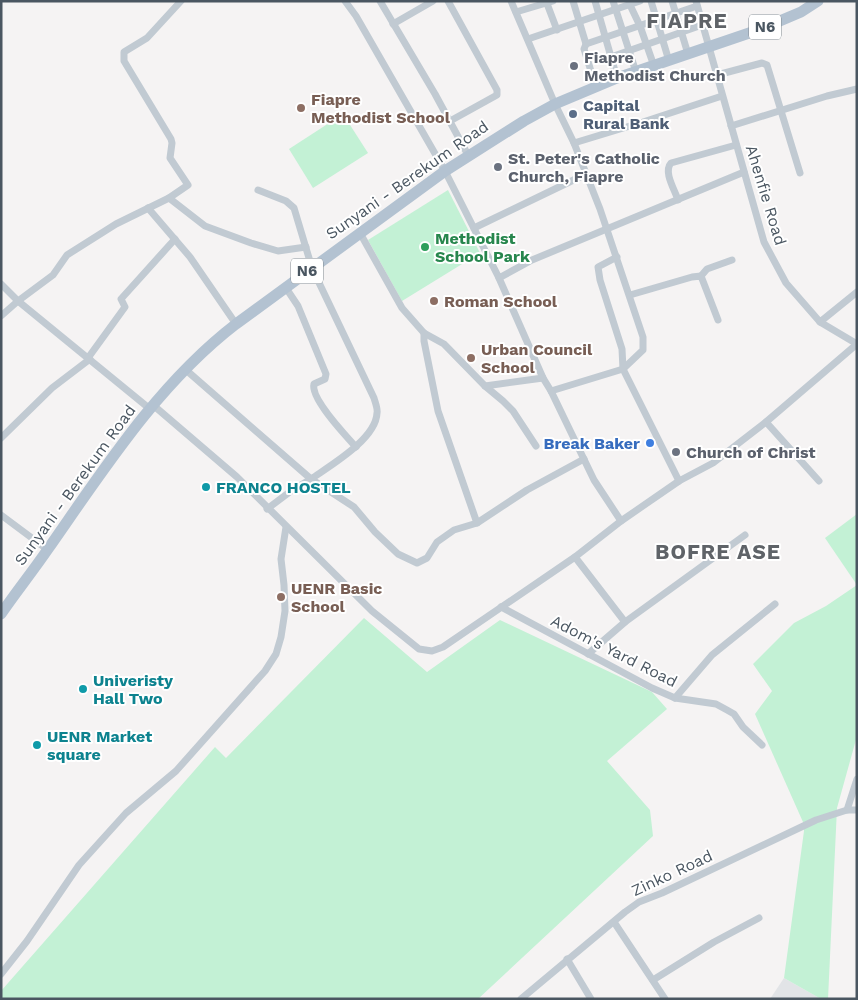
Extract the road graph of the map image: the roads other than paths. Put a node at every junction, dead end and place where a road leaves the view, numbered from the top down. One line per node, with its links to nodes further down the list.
1 (181, 1): 58 (street)
2 (345, 1): 53 (street)
3 (380, 1): 23 (street)
4 (433, 1): 23 (street)
5 (448, 1): 48 (street)
6 (511, 1): 18 (street)
7 (573, 1): 22 (street)
8 (595, 1): 20 (street)
9 (612, 1): 17 (street)
10 (640, 1): 16 (street)
11 (651, 1): 21 (street)
12 (672, 1): 19 (street)
13 (818, 1): 34 (main road, Sunyani - Berekum Road / N6)
14 (549, 2): 18 (street); 26 (street)
15 (696, 4): 19 (street); 25 (street, Ahenfie Road)
16 (630, 5): 17 (street); 24 (street)
17 (615, 10): 20 (street); 27 (street)
18 (516, 12): 31 (street)
19 (676, 13): 21 (street); 28 (street)
20 (599, 15): 22 (street); 29 (street)
21 (656, 20): 24 (street); 30 (street)
22 (580, 22): 26 (street); 32 (street)
23 (393, 24): 48 (street)
24 (640, 25): 27 (street); 33 (street)
25 (702, 25): 28 (street); 34 (street, Ahenfie Road)
26 (557, 30): 31 (street)
27 (622, 31): 29 (street); 35 (street)
28 (681, 32): 30 (street); 36 (street)
29 (605, 36): 32 (street); 37 (street)
30 (662, 39): 33 (street); 38 (street)
31 (528, 40): 46 (street)
32 (586, 44): 43 (street)
33 (647, 45): 35 (street); 39 (street)
34 (708, 46): 36 (main road, Sunyani - Berekum Road / N6); 41 (street, Ahenfie Road)
35 (629, 51): 37 (street); 40 (street)
36 (688, 54): 38 (main road, Sunyani - Berekum Road / N6)
37 (611, 57): 42 (street)
38 (669, 61): 39 (main road, Sunyani - Berekum Road / N6)
39 (654, 66): 40 (main road, Sunyani - Berekum Road / N6)
40 (636, 72): 42 (main road, Sunyani - Berekum Road / N6)
41 (716, 76): 45 (street, Ahenfie Road); 47 (street)
42 (617, 78): 43 (main road, Sunyani - Berekum Road / N6)
43 (596, 87): 46 (main road, Sunyani - Berekum Road / N6)
44 (857, 89): 47 (street)
45 (722, 96): 49 (street, Ahenfie Road); 50 (street)
46 (555, 104): 50 (street); 52 (main road, Sunyani - Berekum Road / N6)
47 (782, 110): 49 (street); 55 (street)
48 (450, 121): 52 (street)
49 (731, 126): 51 (street, Ahenfie Road)
50 (574, 143): 56 (street)
51 (736, 145): 54 (street, Ahenfie Road); 59 (street)
52 (468, 155): 53 (main road, Sunyani - Berekum Road / N6)
53 (445, 171): 61 (street); 63 (main road, Sunyani - Berekum Road / N6)
54 (744, 172): 59 (street); 78 (street, Ahenfie Road)
55 (800, 173)
56 (586, 174): 61 (street); 62 (street)
57 (258, 190): 65 (street)
58 (169, 198): 60 (street); 65 (street)
59 (678, 200): 62 (street)
60 (148, 208): 64 (street); 75 (street)
61 (474, 228): 70 (street)
62 (607, 230): 66 (street); 70 (street)
63 (360, 232): 68 (main road, Sunyani - Berekum Road / N6); 80 (street)
64 (176, 239): 79 (street); 82 (street)
65 (306, 247): 68 (street)
66 (617, 257): 74 (street); 83 (street)
67 (732, 260): 69 (street)
68 (312, 268): 72 (main road, Sunyani - Berekum Road / N6); 92 (street)
69 (700, 276): 74 (street); 77 (street)
70 (499, 278): 85 (street)
71 (1, 284): 75 (street)
72 (286, 288): 79 (main road, Sunyani - Berekum Road / N6); 92 (street)
73 (857, 292): 78 (street)
74 (630, 295): 83 (street)
75 (18, 301): 76 (street); 82 (street)
76 (1, 316)
77 (718, 320)
78 (820, 322): 81 (street, Ahenfie Road)
79 (236, 324): 84 (main road, Sunyani - Berekum Road / N6)
80 (424, 334): 86 (street); 100 (street)
81 (857, 344): 89 (street)
82 (89, 358): 88 (street); 90 (street)
83 (623, 369): 87 (street); 95 (street)
84 (186, 370): 88 (main road, Sunyani - Berekum Road / N6); 94 (street)
85 (543, 378): 86 (street); 87 (street)
86 (485, 386): 91 (street)
87 (551, 390): 93 (street)
88 (152, 407): 97 (street); 103 (main road, Sunyani - Berekum Road / N6)
89 (766, 422): 95 (street); 96 (street)
90 (1, 438)
91 (536, 446)
92 (356, 447): 94 (street)
93 (584, 459): 99 (street); 100 (street)
94 (311, 479): 97 (street); 100 (street)
95 (680, 481): 99 (street)
96 (819, 481)
97 (267, 508): 101 (street)
98 (1, 514): 103 (street)
99 (621, 521): 104 (street)
100 (477, 523)
101 (286, 527): 106 (street); 118 (street)
102 (745, 535): 108 (street)
103 (48, 550): 107 (main road, Sunyani - Berekum Road / N6)
104 (575, 557): 106 (street); 108 (street)
105 (776, 604): 110 (street)
106 (502, 608): 109 (street, Adom's Yard Road)
107 (1, 614)
108 (625, 622): 109 (street)
109 (588, 654): 110 (street, Adom's Yard Road)
110 (675, 698): 111 (street, Adom's Yard Road)
111 (762, 745)
112 (857, 779): 113 (street)
113 (847, 810): 114 (street, Zinko Road); 116 (street, Zinko Road)
114 (857, 810)
115 (759, 918): 119 (street)
116 (614, 922): 117 (street, Zinko Road); 119 (street)
117 (567, 959): 120 (street, Zinko Road); 121 (street)
118 (1, 974)
119 (653, 980): 122 (street)
120 (521, 999)
121 (591, 999)
122 (665, 999)

